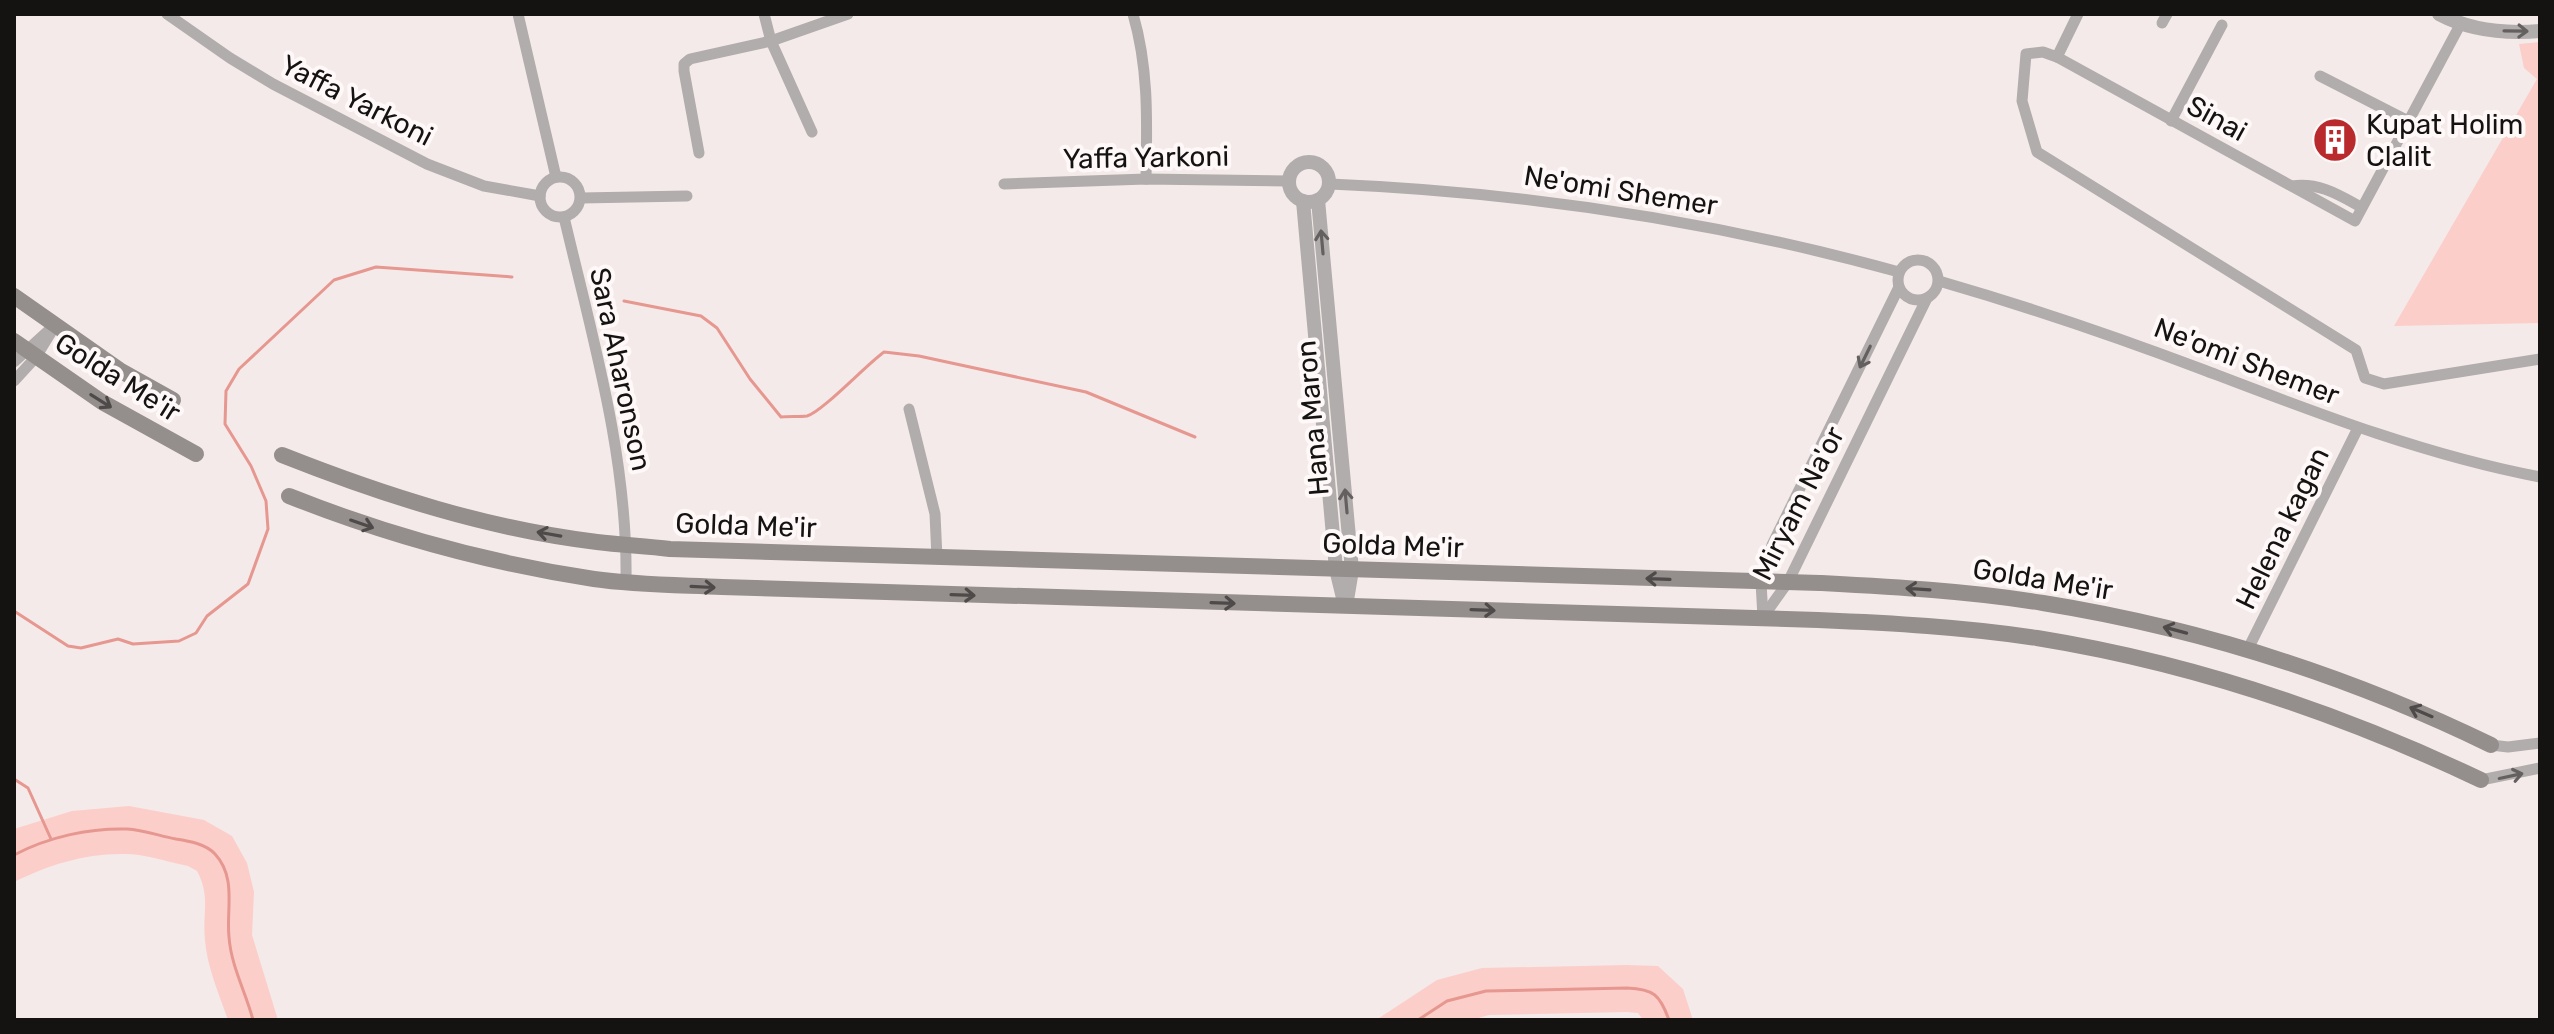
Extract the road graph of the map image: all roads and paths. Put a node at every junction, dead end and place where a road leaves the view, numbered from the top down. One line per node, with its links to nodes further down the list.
1 (167, 14): 24 (street, Yaffa Yarkoni)
2 (518, 14): 18 (street)
3 (764, 14): 11 (street)
4 (848, 14): 11 (street)
5 (1133, 14): 19 (street)
6 (2078, 14): 12 (street)
7 (2439, 14): 9 (street)
8 (2222, 25): 14 (street)
9 (2460, 25): 10 (street, one-way to 10); 15 (street)
10 (2540, 31)
11 (771, 41): 16 (street); 17 (street)
12 (2057, 57): 14 (street, Sinai); 37 (street)
13 (2320, 76): 15 (street)
14 (2171, 121): 23 (street, Sinai)
15 (2410, 122): 28 (street)
16 (812, 132)
17 (699, 153)
18 (556, 177): 24 (street); 26 (street)
19 (1146, 179): 20 (street, Yaffa Yarkoni); 21 (street, Yaffa Yarkoni)
20 (1289, 181): 22 (street); 27 (street)
21 (1004, 184)
22 (1330, 184): 27 (street); 30 (street, Ne'omi Shemer)
23 (2292, 187): 28 (street); 28 (street, Sinai)
24 (540, 196): 29 (street)
25 (687, 196): 26 (street)
26 (581, 198): 29 (street)
27 (1311, 201): 48 (street, Hana Maron)
28 (2361, 207)
29 (564, 217): 46 (street, Sara Aharonson)
30 (1899, 272): 31 (street); 32 (street)
31 (1939, 281): 34 (street); 41 (street, Ne'omi Shemer)
32 (1899, 287): 34 (street); 50 (street, Miryam Na'or, one-way to 50)
33 (14, 296): 35 (main road, Golda Me'ir)
34 (1927, 298): 51 (street, Miryam Na'or)
35 (55, 326): 36 (street); 39 (main road, Golda Me'ir)
36 (23, 353): 38 (street); 42 (main road, Golda Me'ir, one-way to 42)
37 (2540, 359)
38 (14, 381)
39 (173, 400)
40 (909, 409): 47 (street)
41 (2358, 428): 44 (street, Ne'omi Shemer); 54 (street, Helena kagan)
42 (196, 454)
43 (282, 455): 46 (main road, Golda Me'ir, one-way to 43)
44 (2540, 477)
45 (289, 496): 49 (main road, one-way to 49)
46 (626, 544): 47 (main road, Golda Me'ir); 49 (street, Sara Aharonson)
47 (937, 558): 48 (main road, Golda Me'ir)
48 (1344, 569): 50 (main road, Golda Me'ir, one-way to 48); 52 (street, Hana Maron)
49 (626, 581): 52 (main road, one-way to 52)
50 (1761, 582): 51 (main road, Golda Me'ir); 53 (street, Miryam Na'or)
51 (1788, 582): 53 (street, Miryam Na'or); 54 (main road, Golda Me'ir, one-way to 51)
52 (1346, 606): 53 (main road, one-way to 53)
53 (1763, 618): 58 (main road)
54 (2248, 649): 56 (main road, Golda Me'ir, one-way to 54)
55 (2540, 743): 56 (street)
56 (2491, 745)
57 (2540, 768): 58 (street, one-way to 57)
58 (2481, 780)

